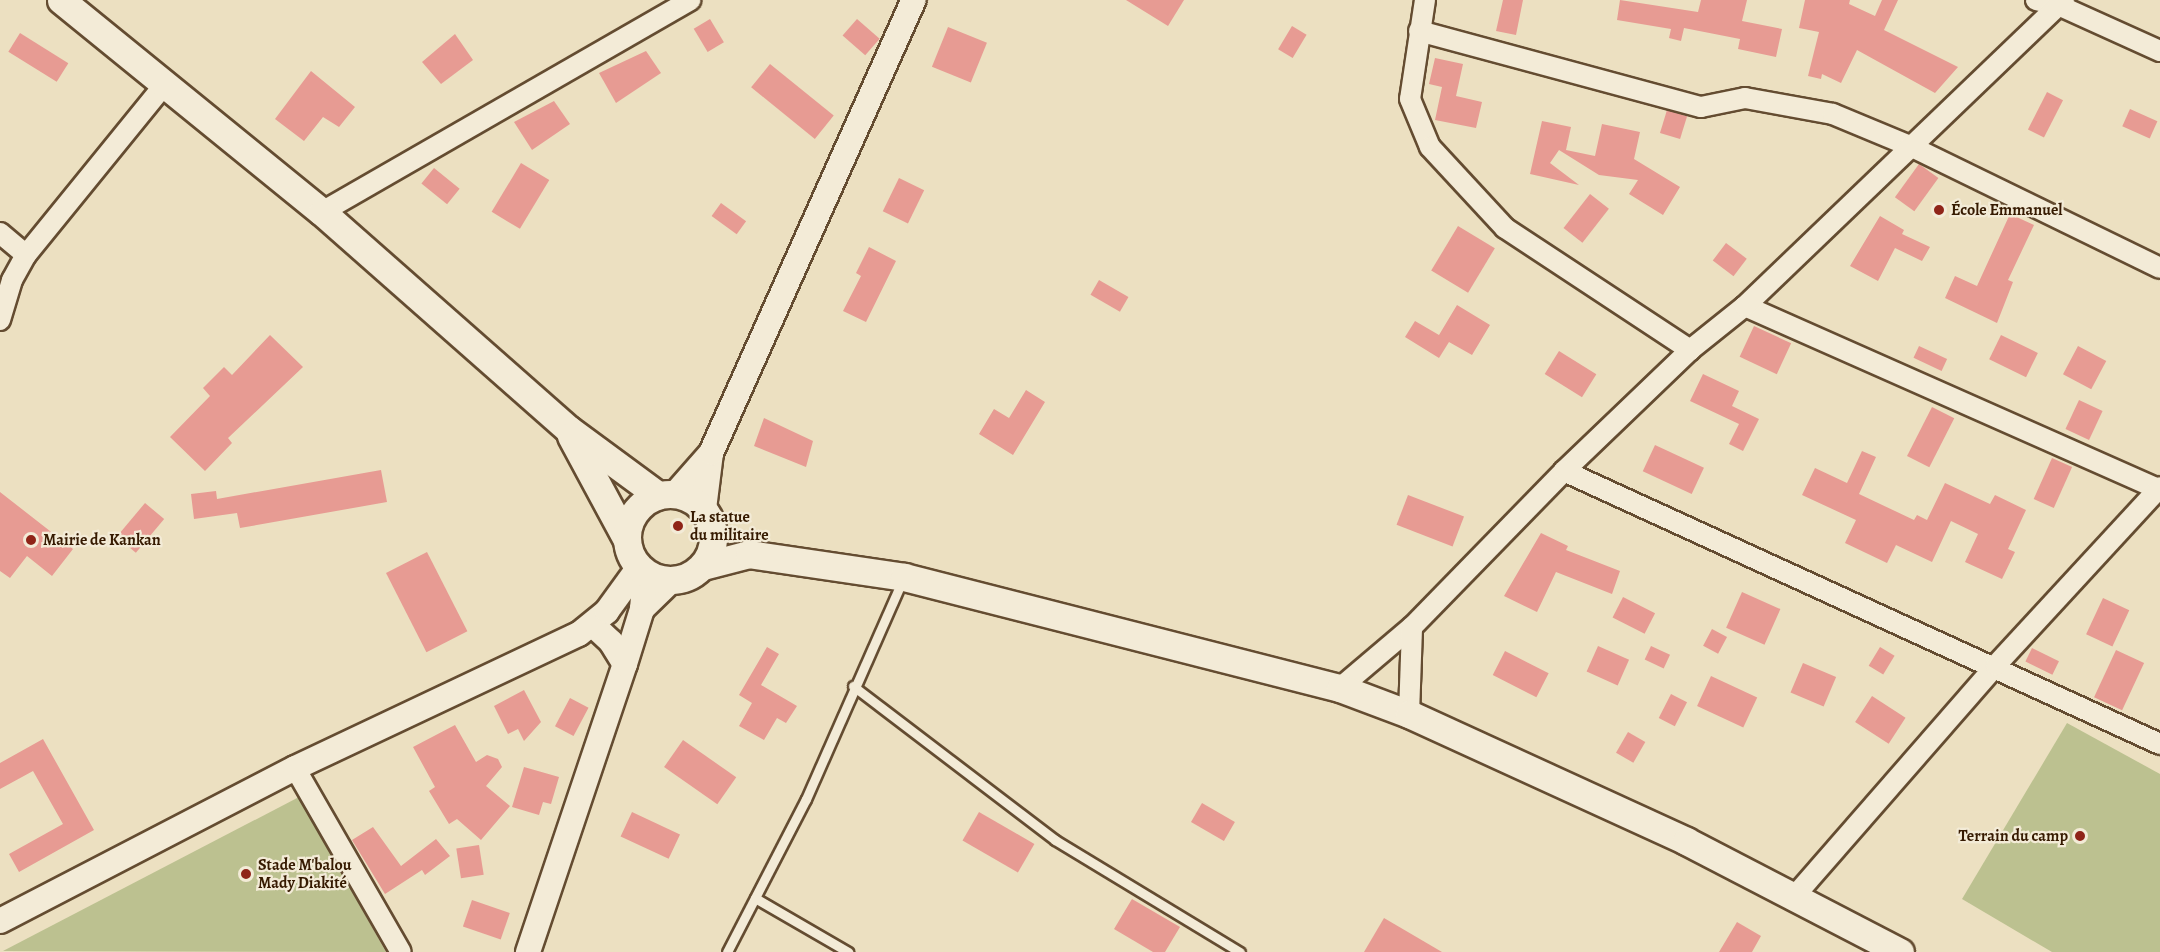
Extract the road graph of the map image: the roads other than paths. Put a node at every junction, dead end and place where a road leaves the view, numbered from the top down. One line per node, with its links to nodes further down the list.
1 (60, 0): 9 (main road)
2 (690, 0): 11 (street)
3 (914, 0): 19 (street)
4 (1425, 0): 7 (street)
5 (2036, 0): 6 (street)
6 (2061, 3): 8 (street); 10 (street)
7 (1419, 31): 10 (street); 17 (street)
8 (2160, 51)
9 (164, 85): 11 (main road); 13 (street)
10 (1910, 146): 14 (street); 15 (street)
11 (322, 212): 18 (main road)
12 (0, 233): 13 (street)
13 (26, 255): 16 (street)
14 (2160, 268)
15 (1745, 306): 17 (street); 21 (street)
16 (0, 320)
17 (1690, 350): 20 (street)
18 (568, 429): 22 (main road); 24 (main road)
19 (711, 453): 22 (street); 23 (street)
20 (1564, 471): 32 (street); 34 (street)
21 (2159, 489): 34 (street)
22 (666, 495): 23 (main road); 24 (main road)
23 (708, 517): 25 (main road); 26 (main road)
24 (627, 540): 27 (main road)
25 (749, 554): 26 (main road); 28 (main road)
26 (703, 566): 29 (main road)
27 (642, 570): 29 (main road); 30 (street); 31 (street)
28 (904, 577): 35 (lane); 36 (main road)
29 (671, 581): 30 (street)
30 (642, 609): 33 (street)
31 (593, 626): 33 (street); 39 (street)
32 (1412, 627): 36 (street); 37 (street)
33 (625, 664): 44 (street)
34 (1996, 665): 38 (street); 41 (street)
35 (853, 686): 40 (lane); 47 (lane)
36 (1340, 688): 37 (main road)
37 (1409, 714): 41 (main road)
38 (2160, 744)
39 (295, 768): 42 (street); 43 (street)
40 (755, 898): 45 (lane); 46 (lane)
41 (1793, 898): 48 (main road)
42 (0, 921)
43 (401, 952)
44 (528, 952)
45 (727, 952)
46 (848, 952)
47 (1240, 952)
48 (1900, 952)

